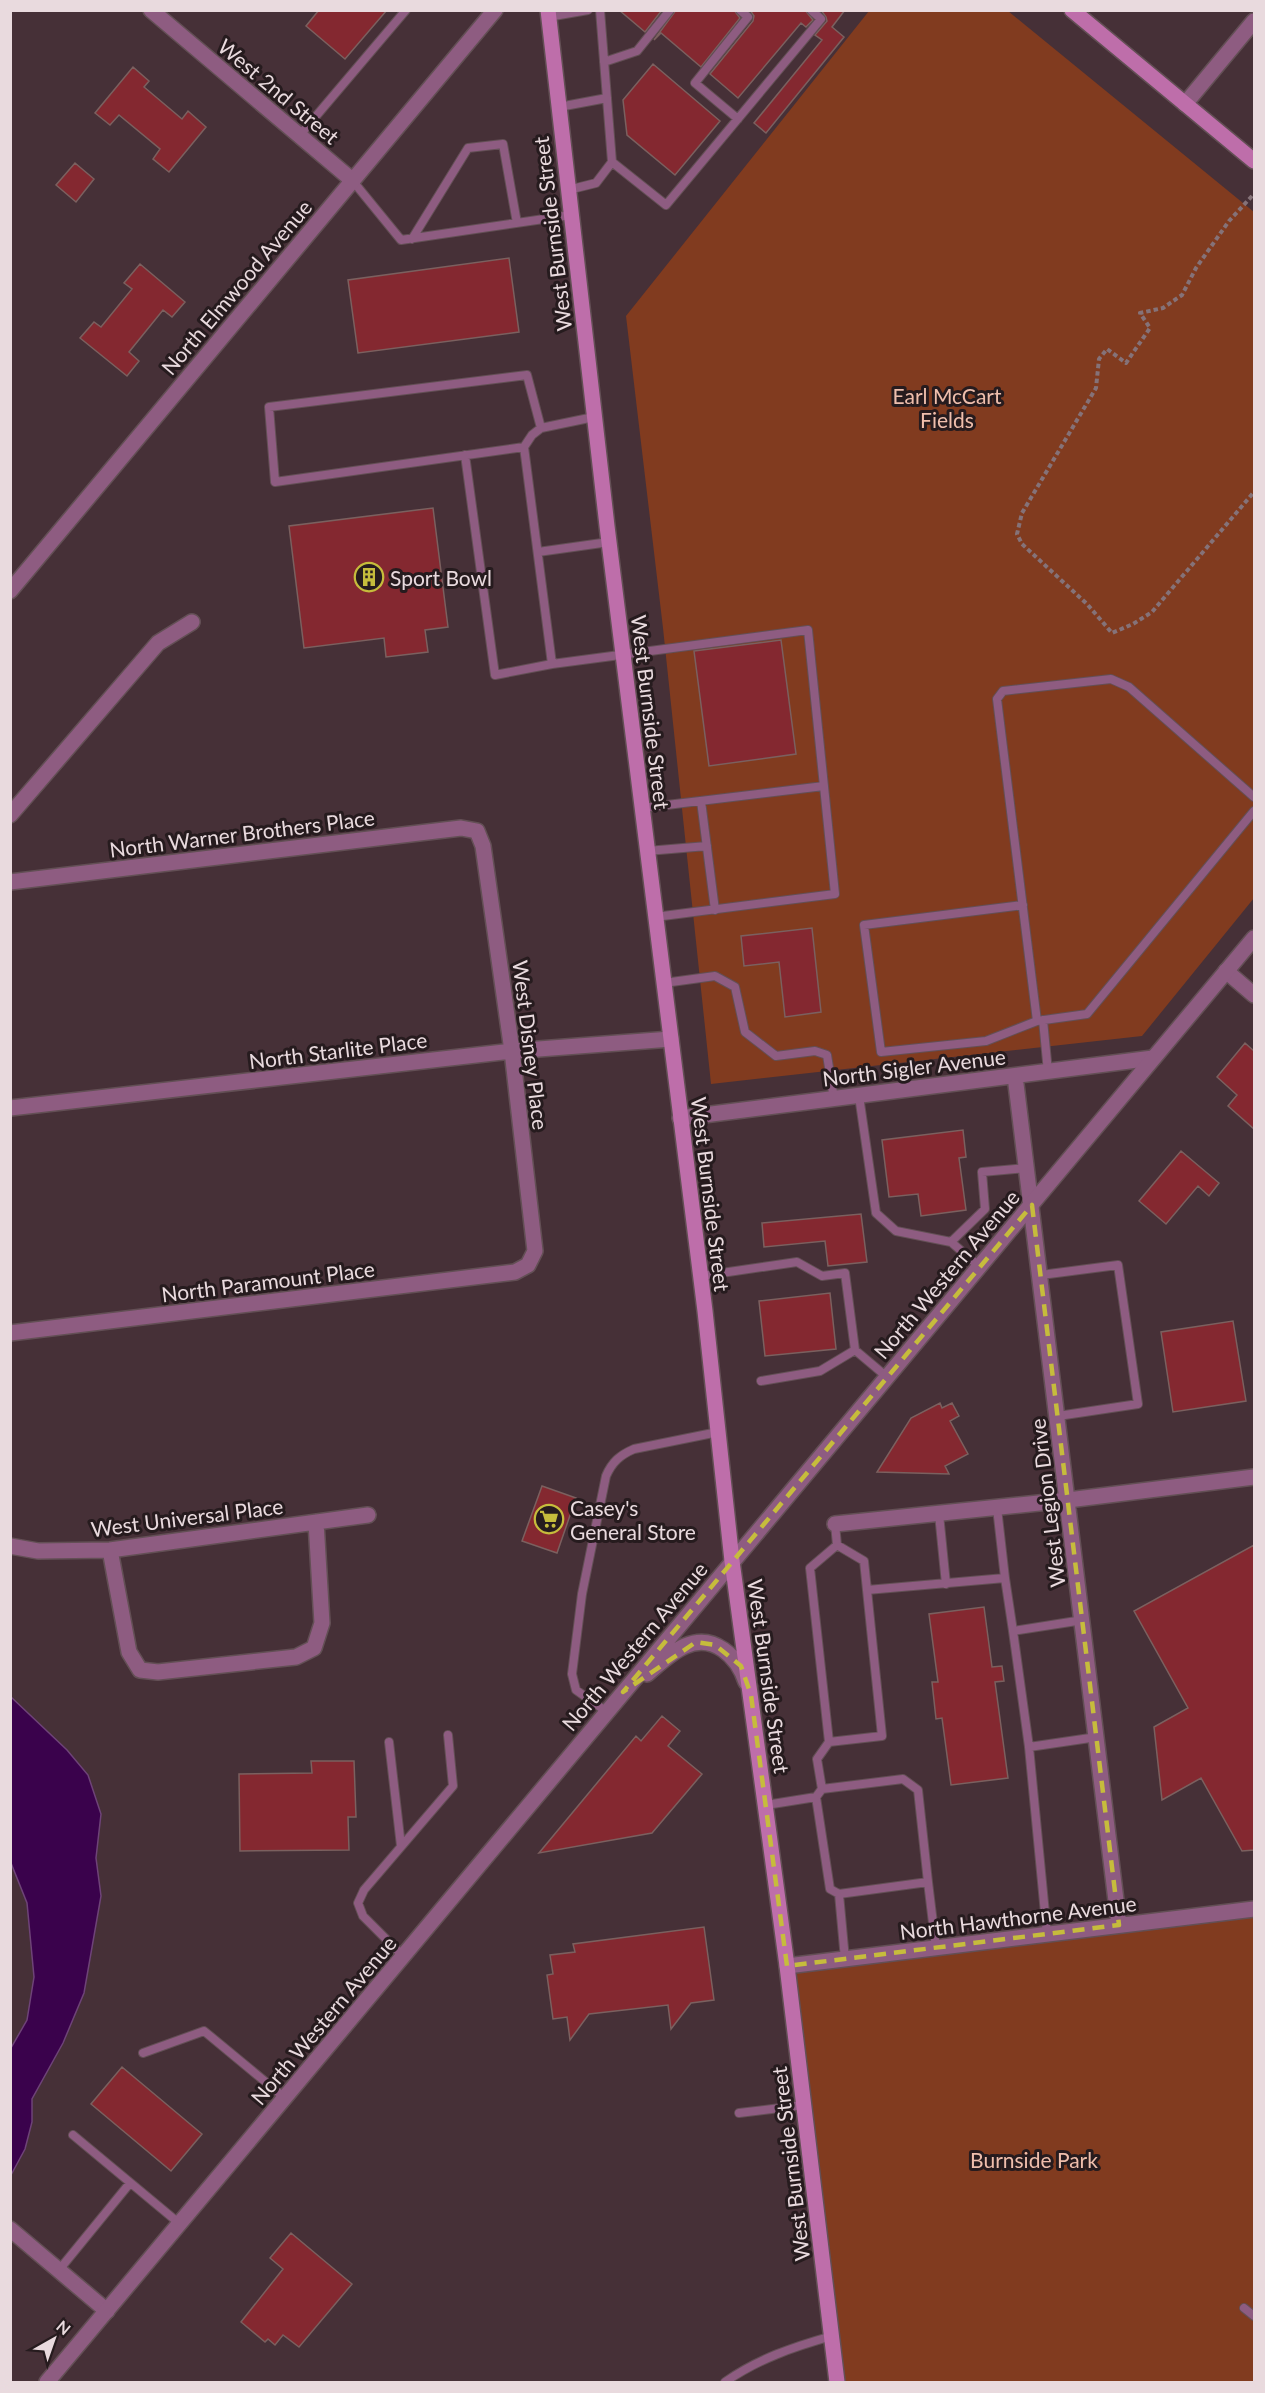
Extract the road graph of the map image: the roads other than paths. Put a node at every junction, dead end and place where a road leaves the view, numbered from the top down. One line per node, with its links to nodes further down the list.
1 (151, 10): 17 (street, West 2nd Street)
2 (406, 10): 17 (lane)
3 (495, 10): 20 (street, North Elmwood Avenue)
4 (588, 10): 10 (lane)
5 (600, 10): 12 (lane)
6 (670, 10): 12 (lane)
7 (740, 10): 16 (lane)
8 (811, 10): 16 (lane)
9 (1072, 10): 14 (main road)
10 (548, 14): 15 (main road, West Burnside Street)
11 (1254, 21): 14 (street)
12 (604, 62): 13 (lane)
13 (607, 98): 15 (lane); 19 (lane)
14 (1185, 104): 18 (main road)
15 (559, 107): 21 (main road, West Burnside Street)
16 (738, 119): 19 (lane)
17 (300, 135): 20 (street, West 2nd Street)
18 (1254, 161)
19 (612, 162): 21 (lane)
20 (352, 180): 24 (lane); 31 (street, North Elmwood Avenue)
21 (568, 190): 22 (main road, West Burnside Street)
22 (571, 215): 23 (lane); 25 (main road, West Burnside Street)
23 (517, 224): 24 (lane); 24 (lane)
24 (412, 239)
25 (594, 417): 26 (lane); 29 (main road, West Burnside Street)
26 (541, 428): 27 (lane); 28 (lane)
27 (525, 447): 28 (lane); 30 (lane)
28 (465, 455): 34 (lane)
29 (609, 542): 30 (lane); 33 (main road, West Burnside Street)
30 (538, 552): 34 (lane)
31 (10, 591)
32 (192, 622): 40 (street)
33 (623, 654): 34 (lane); 35 (lane); 38 (main road, West Burnside Street)
34 (552, 664)
35 (824, 786): 37 (lane); 46 (lane)
36 (1254, 797): 45 (lane)
37 (701, 801): 38 (lane); 42 (lane)
38 (642, 808): 43 (main road, West Burnside Street)
39 (1254, 811): 52 (lane)
40 (10, 815)
41 (477, 831): 44 (street, North Warner Brothers Place); 54 (street, West Disney Place)
42 (707, 846): 43 (lane); 46 (lane)
43 (647, 851): 47 (main road, West Burnside Street)
44 (10, 882)
45 (1023, 905): 52 (lane); 52 (lane)
46 (715, 910): 47 (lane)
47 (655, 917): 50 (main road, West Burnside Street)
48 (1254, 938): 49 (street, North Western Avenue)
49 (1226, 971): 51 (street); 55 (street, North Western Avenue)
50 (664, 983): 53 (main road, West Burnside Street); 59 (lane)
51 (1254, 995)
52 (1040, 1020): 56 (lane)
53 (670, 1039): 54 (street, North Starlite Place); 61 (main road, West Burnside Street)
54 (513, 1050): 60 (street, North Starlite Place); 65 (street, West Disney Place)
55 (1153, 1058): 56 (street, North Sigler Avenue); 63 (street, North Western Avenue)
56 (1048, 1072): 57 (street, North Sigler Avenue)
57 (1015, 1076): 58 (street, North Sigler Avenue); 62 (street, West Legion Drive)
58 (859, 1095): 59 (street, North Sigler Avenue); 64 (lane)
59 (834, 1098): 61 (street, North Sigler Avenue)
60 (10, 1108)
61 (680, 1118): 68 (main road, West Burnside Street)
62 (1027, 1168): 63 (street, West Legion Drive); 64 (lane)
63 (1032, 1205): 66 (street, North Western Avenue); 67 (street, West Legion Drive)
64 (951, 1242): 66 (lane)
65 (528, 1264): 69 (street, North Paramount Place)
66 (980, 1267): 71 (street, North Western Avenue)
67 (1041, 1275): 73 (street, West Legion Drive); 73 (lane)
68 (701, 1276): 70 (lane); 74 (main road, West Burnside Street)
69 (10, 1333)
70 (855, 1350): 71 (lane); 72 (lane)
71 (887, 1377): 85 (street, North Western Avenue)
72 (761, 1381)
73 (1058, 1416): 76 (street, West Legion Drive)
74 (718, 1431): 85 (main road, West Burnside Street); 93 (lane)
75 (1254, 1477): 76 (street)
76 (1068, 1500): 77 (street); 89 (street, West Legion Drive)
77 (997, 1508): 78 (street); 86 (lane)
78 (939, 1514): 81 (street); 87 (lane)
79 (368, 1515): 80 (street, West Universal Place)
80 (316, 1522): 84 (street, West Universal Place); 84 (street)
81 (835, 1524): 82 (lane)
82 (837, 1545): 88 (lane); 97 (lane)
83 (10, 1546): 84 (street, West Universal Place)
84 (110, 1550)
85 (732, 1562): 91 (street, North Western Avenue); 92 (main road, West Burnside Street)
86 (1005, 1578): 87 (lane); 90 (lane)
87 (946, 1584): 88 (lane)
88 (867, 1590): 97 (lane)
89 (1083, 1620): 90 (lane); 95 (street, West Legion Drive)
90 (1013, 1631): 98 (lane)
91 (623, 1692): 92 (street); 93 (street, North Western Avenue)
92 (751, 1695): 101 (main road, West Burnside Street)
93 (606, 1712): 109 (street, North Western Avenue)
94 (448, 1735): 102 (lane)
95 (1097, 1737): 98 (lane); 106 (street, West Legion Drive)
96 (389, 1742): 102 (lane)
97 (829, 1742): 99 (lane)
98 (1029, 1747): 107 (lane)
99 (822, 1789): 100 (lane); 103 (lane)
100 (816, 1797): 101 (lane); 104 (lane)
101 (766, 1805): 111 (main road, West Burnside Street)
102 (401, 1846): 109 (lane)
103 (928, 1882): 104 (lane); 108 (lane)
104 (839, 1894): 110 (lane)
105 (1254, 1909): 106 (street, North Hawthorne Avenue)
106 (1119, 1925): 107 (street, North Hawthorne Avenue)
107 (1047, 1934): 108 (street, North Hawthorne Avenue)
108 (936, 1948): 110 (street, North Hawthorne Avenue)
109 (403, 1956): 113 (street, North Western Avenue)
110 (845, 1959): 111 (street, North Hawthorne Avenue)
111 (787, 1966): 114 (main road, West Burnside Street)
112 (143, 2053): 113 (lane)
113 (285, 2098): 118 (street, North Western Avenue)
114 (804, 2105): 115 (lane); 124 (main road, West Burnside Street)
115 (739, 2113)
116 (73, 2135): 117 (lane)
117 (130, 2183): 118 (lane); 120 (lane)
118 (180, 2224): 122 (street, North Western Avenue)
119 (10, 2229): 120 (street)
120 (59, 2270): 122 (street)
121 (1244, 2308): 123 (lane)
122 (107, 2311): 125 (street, North Western Avenue)
123 (1254, 2316)
124 (832, 2336): 126 (lane); 127 (main road, West Burnside Street)
125 (47, 2382)
126 (725, 2382)
127 (837, 2382)

